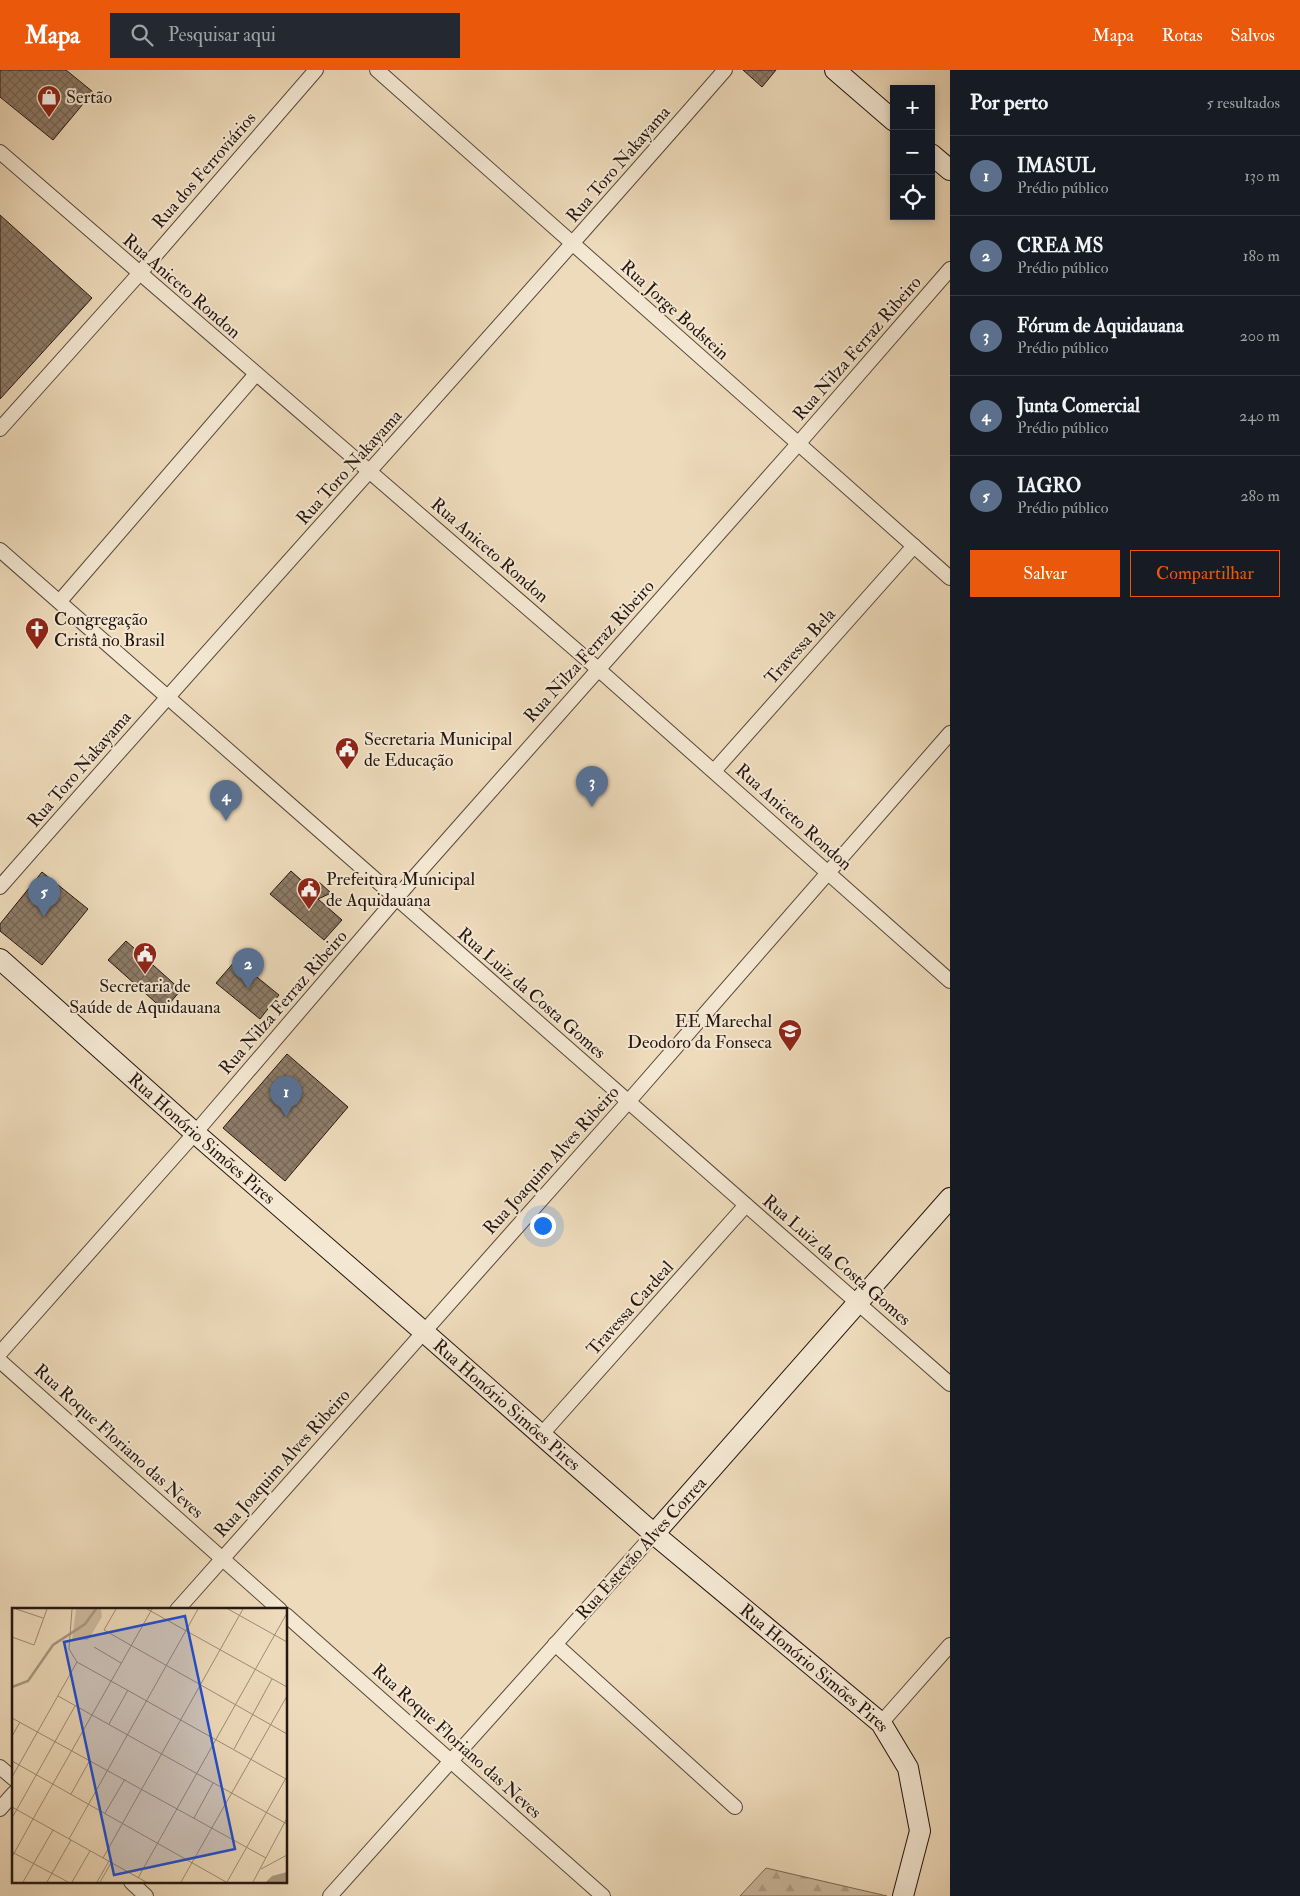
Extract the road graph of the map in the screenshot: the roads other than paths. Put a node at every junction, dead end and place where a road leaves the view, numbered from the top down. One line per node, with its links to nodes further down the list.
1 (316, 70): 11 (street, Rua dos Ferroviários)
2 (377, 70): 9 (street, Rua Jorge Bodstein)
3 (725, 70): 9 (street, Rua Toro Nakayama)
4 (835, 70): 5 (main road)
5 (890, 118)
6 (0, 152): 11 (street, Rua Aniceto Rondon)
7 (935, 157): 8 (main road)
8 (950, 169)
9 (573, 244): 14 (street, Rua Jorge Bodstein); 15 (street, Rua Toro Nakayama)
10 (950, 269): 14 (street, Rua Nilza Ferraz Ribeiro)
11 (139, 274): 12 (street, Rua Aniceto Rondon); 13 (street, Rua dos Ferroviários)
12 (256, 374): 15 (street, Rua Aniceto Rondon); 19 (street)
13 (0, 429)
14 (798, 444): 16 (street, Rua Jorge Bodstein); 20 (street, Rua Nilza Ferraz Ribeiro)
15 (370, 471): 20 (street, Rua Aniceto Rondon); 21 (street, Rua Toro Nakayama)
16 (914, 546): 18 (street, Rua Jorge Bodstein); 23 (street, Travessa Bela)
17 (0, 550): 19 (street, Rua Luiz da Costa Gomes)
18 (950, 578)
19 (60, 601): 21 (street, Rua Luiz da Costa Gomes)
20 (598, 669): 23 (street, Rua Aniceto Rondon); 26 (street, Rua Nilza Ferraz Ribeiro)
21 (167, 697): 25 (street, Rua Toro Nakayama); 26 (street, Rua Luiz da Costa Gomes)
22 (950, 733): 24 (street, Rua Joaquim Alves Ribeiro)
23 (714, 771): 24 (street, Rua Aniceto Rondon)
24 (828, 873): 28 (street, Rua Aniceto Rondon); 29 (street, Rua Joaquim Alves Ribeiro)
25 (0, 887)
26 (396, 898): 29 (street, Rua Luiz da Costa Gomes); 30 (street, Rua Nilza Ferraz Ribeiro)
27 (0, 959): 30 (main road, Rua Honório Simões Pires)
28 (947, 972)
29 (628, 1102): 32 (street, Rua Luiz da Costa Gomes); 34 (street, Rua Joaquim Alves Ribeiro)
30 (195, 1133): 34 (main road, Rua Honório Simões Pires); 35 (street, Rua Nilza Ferraz Ribeiro)
31 (950, 1198): 33 (main road, Rua Estevão Alves Correa)
32 (746, 1206): 33 (street, Rua Luiz da Costa Gomes); 38 (street, Travessa Cardeal)
33 (858, 1303): 37 (street, Rua Luiz da Costa Gomes); 39 (main road, Rua Estevão Alves Correa)
34 (424, 1332): 38 (main road, Rua Honório Simões Pires); 40 (street, Rua Joaquim Alves Ribeiro)
35 (0, 1353)
36 (0, 1361): 40 (street, Rua Roque Floriano das Neves)
37 (950, 1384)
38 (541, 1435): 39 (main road, Rua Honório Simões Pires)
39 (654, 1534): 44 (street, Rua Estevão Alves Correa); 46 (main road, Rua Honório Simões Pires)
40 (222, 1558): 41 (street, Rua Joaquim Alves Ribeiro); 42 (street, Rua Roque Floriano das Neves)
41 (179, 1608)
42 (278, 1608)
43 (288, 1617): 47 (street, Rua Roque Floriano das Neves)
44 (555, 1644): 47 (street, Rua Estevão Alves Correa); 51 (street)
45 (950, 1645): 46 (street)
46 (881, 1723): 54 (main road, Rua Honório Simões Pires)
47 (451, 1761): 56 (street, Rua Estevão Alves Correa); 57 (street, Rua Roque Floriano das Neves)
48 (0, 1767): 49 (street)
49 (12, 1777)
50 (12, 1795): 52 (street)
51 (735, 1806)
52 (0, 1809)
53 (133, 1884): 55 (street)
54 (904, 1894)
55 (146, 1896)
56 (330, 1896)
57 (603, 1896)

